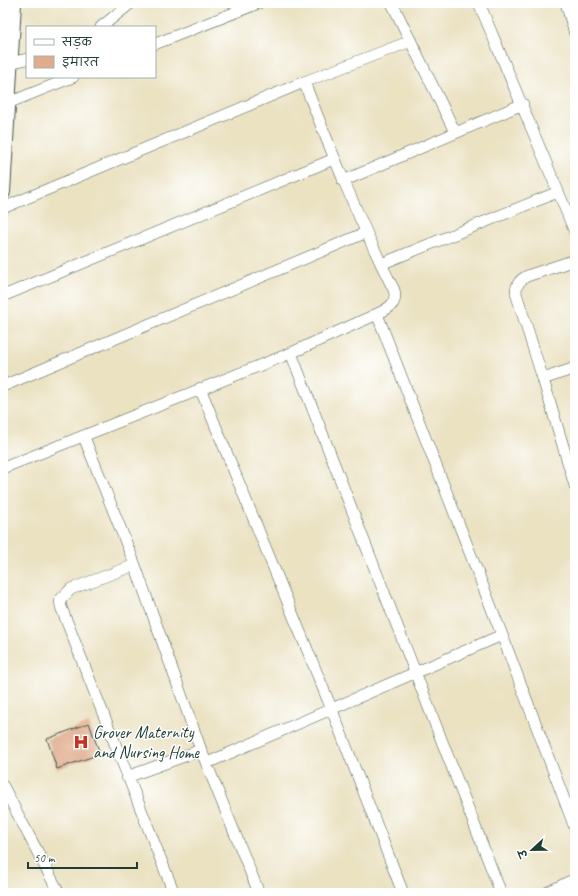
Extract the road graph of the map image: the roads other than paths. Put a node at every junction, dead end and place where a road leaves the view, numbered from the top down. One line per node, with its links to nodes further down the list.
1 (131, 3): 7 (street)
2 (259, 3): 10 (street)
3 (392, 3): 9 (street)
4 (479, 3): 16 (street)
5 (566, 3): 8 (street)
6 (10, 6): 12 (street)
7 (102, 26)
8 (575, 34)
9 (411, 41): 14 (street); 17 (street)
10 (156, 44)
11 (26, 59): 12 (street)
12 (10, 63): 15 (street)
13 (70, 78): 15 (street)
14 (304, 82): 18 (street); 22 (street)
15 (5, 104): 20 (street)
16 (523, 104): 17 (street); 21 (street)
17 (455, 132): 19 (street)
18 (334, 159): 19 (street); 27 (street)
19 (343, 181): 24 (street)
20 (3, 192)
21 (558, 192): 23 (street); 26 (street)
22 (3, 208)
23 (575, 232)
24 (366, 233): 26 (street); 32 (street)
25 (575, 260): 31 (street)
26 (381, 264): 28 (street)
27 (3, 296)
28 (377, 314): 29 (street); 38 (street)
29 (291, 353): 33 (street); 39 (street)
30 (575, 368): 31 (street)
31 (543, 379): 36 (street)
32 (3, 386)
33 (200, 388): 34 (street); 40 (street)
34 (84, 436): 35 (street); 37 (street)
35 (3, 468)
36 (575, 486)
37 (135, 565): 41 (street); 43 (street)
38 (502, 635): 39 (street); 45 (street)
39 (415, 671): 40 (street); 51 (street)
40 (332, 710): 42 (street); 50 (street)
41 (201, 750): 42 (street); 43 (street)
42 (207, 763): 49 (street)
43 (127, 777): 48 (street)
44 (3, 786): 47 (street)
45 (575, 828)
46 (575, 880): 52 (street)
47 (59, 893)
48 (174, 893)
49 (259, 893)
50 (403, 893)
51 (501, 893)
52 (546, 893)

